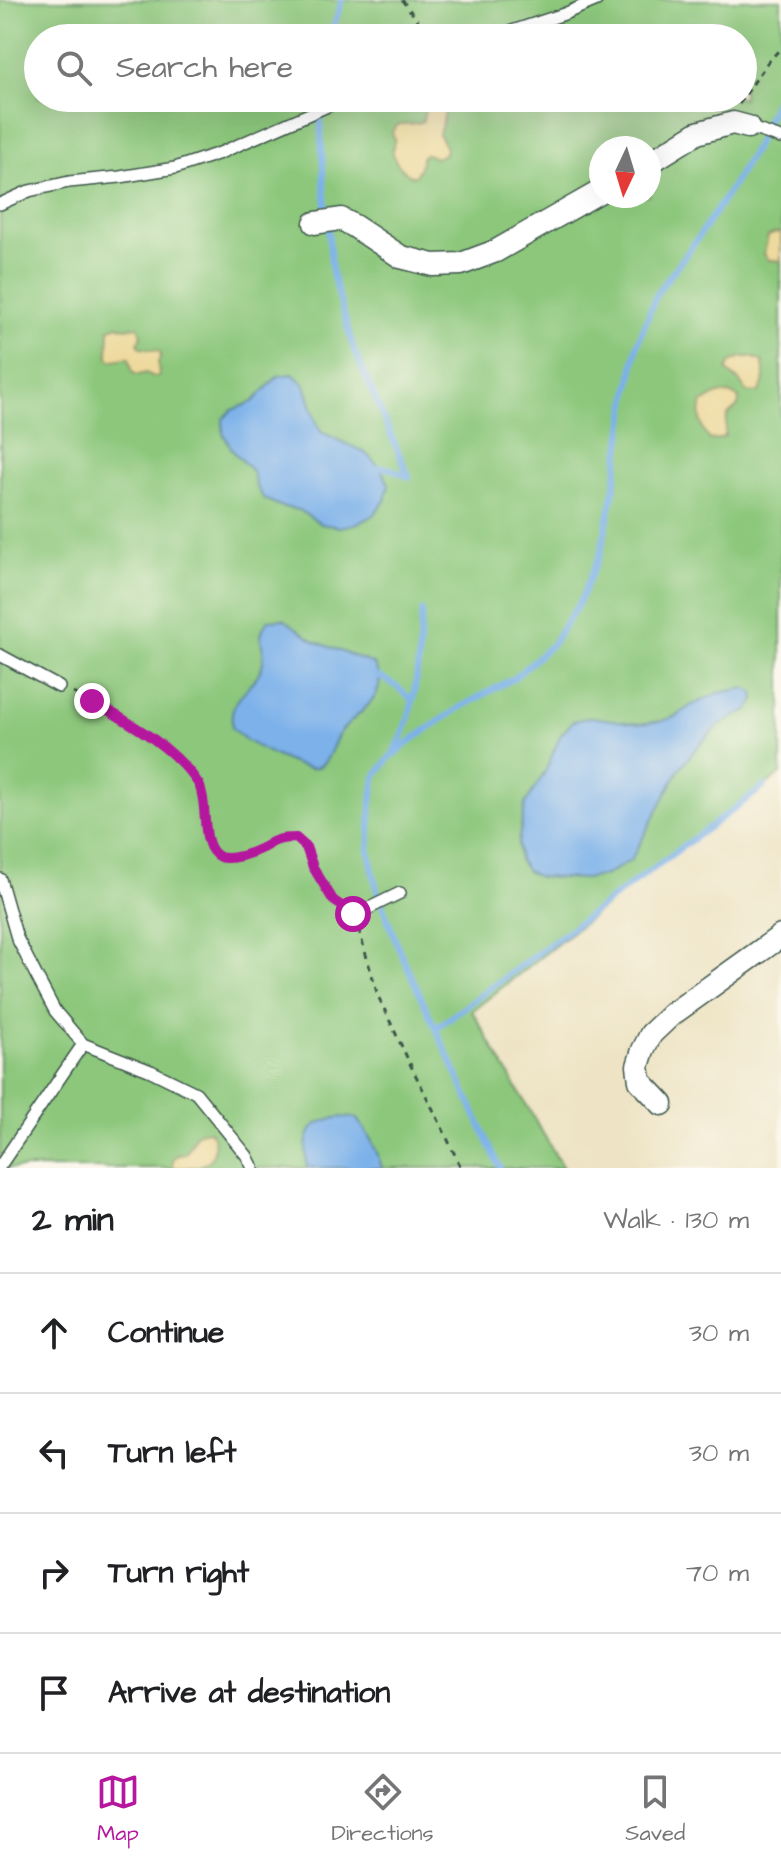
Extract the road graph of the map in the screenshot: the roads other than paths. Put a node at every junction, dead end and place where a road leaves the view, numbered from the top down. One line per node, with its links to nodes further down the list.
1 (597, 0): 2 (lane)
2 (534, 24)
3 (317, 112): 8 (lane)
4 (748, 127): 5 (lane); 6 (street)
5 (777, 137)
6 (661, 156)
7 (589, 198): 9 (street)
8 (0, 204)
9 (315, 223)
10 (0, 655): 11 (lane)
11 (59, 687)
12 (0, 879): 16 (lane)
13 (396, 895): 14 (lane)
14 (364, 910)
15 (781, 936): 17 (street)
16 (83, 1044): 18 (lane); 19 (lane)
17 (662, 1104)
18 (0, 1166)
19 (253, 1168)

